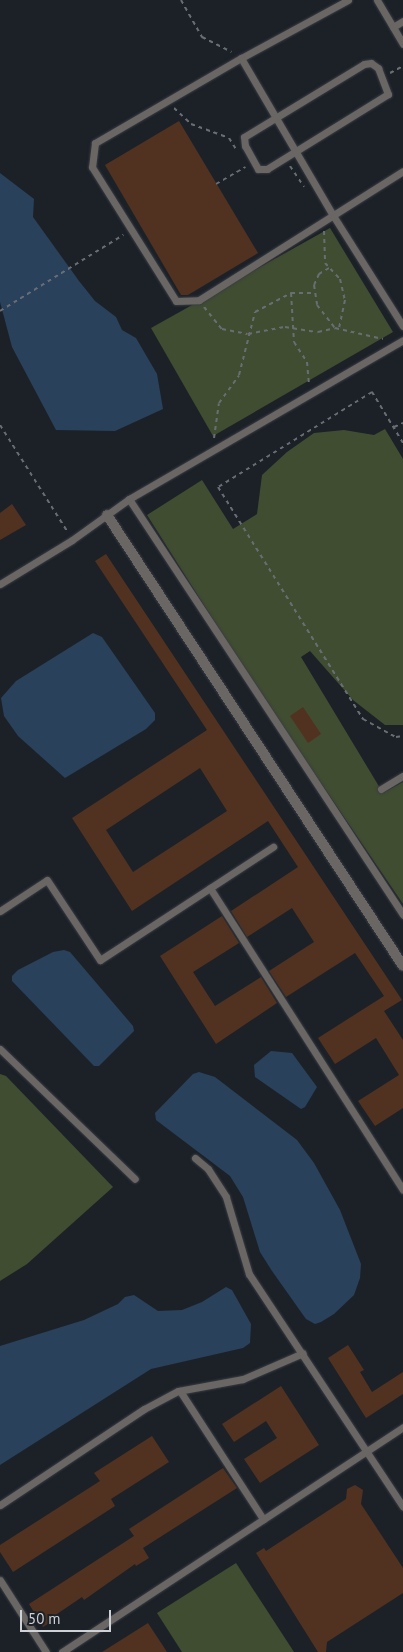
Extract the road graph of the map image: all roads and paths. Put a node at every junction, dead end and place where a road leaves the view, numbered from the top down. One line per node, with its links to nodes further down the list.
1 (181, 0): 7 (path)
2 (348, 0): 7 (lane)
3 (377, 0): 5 (lane)
4 (403, 21): 5 (lane)
5 (393, 27): 6 (lane)
6 (403, 44)
7 (240, 58): 10 (lane); 17 (lane)
8 (403, 66): 9 (path)
9 (383, 77): 10 (lane); 11 (lane)
10 (277, 118): 11 (lane); 12 (lane)
11 (297, 151): 12 (lane); 15 (lane)
12 (253, 161): 14 (path)
13 (403, 171): 15 (lane)
14 (216, 184)
15 (334, 217): 16 (lane); 23 (lane)
16 (326, 223): 18 (path); 21 (lane)
17 (132, 230): 21 (lane); 22 (path)
18 (329, 268): 20 (path); 26 (path)
19 (292, 293): 20 (path); 24 (path); 27 (path)
20 (315, 294): 25 (path)
21 (199, 300): 27 (path)
22 (0, 311)
23 (403, 326)
24 (294, 328): 25 (path); 27 (path); 29 (path)
25 (335, 328): 26 (path)
26 (339, 329): 28 (path)
27 (252, 333): 34 (path)
28 (400, 341): 29 (lane)
29 (310, 394): 34 (lane)
30 (403, 423): 32 (path)
31 (0, 425): 37 (path)
32 (394, 428): 33 (path); 39 (path)
33 (403, 443)
34 (213, 450): 35 (lane)
35 (129, 499): 36 (lane); 45 (lane)
36 (107, 515): 37 (lane); 46 (street)
37 (72, 540): 38 (lane)
38 (0, 584)
39 (403, 736)
40 (403, 776): 41 (lane)
41 (381, 789)
42 (273, 847): 43 (lane)
43 (210, 888): 44 (lane); 50 (lane)
44 (0, 910)
45 (403, 915)
46 (403, 966)
47 (0, 1049): 49 (lane)
48 (195, 1158): 51 (lane)
49 (135, 1179)
50 (403, 1190)
51 (303, 1353): 52 (lane); 54 (lane)
52 (180, 1391): 55 (lane); 57 (lane)
53 (403, 1427): 54 (lane)
54 (367, 1451): 56 (lane); 57 (lane)
55 (0, 1504)
56 (403, 1507)
57 (263, 1519): 60 (lane)
58 (0, 1580): 59 (lane)
59 (46, 1652)
60 (62, 1652)

